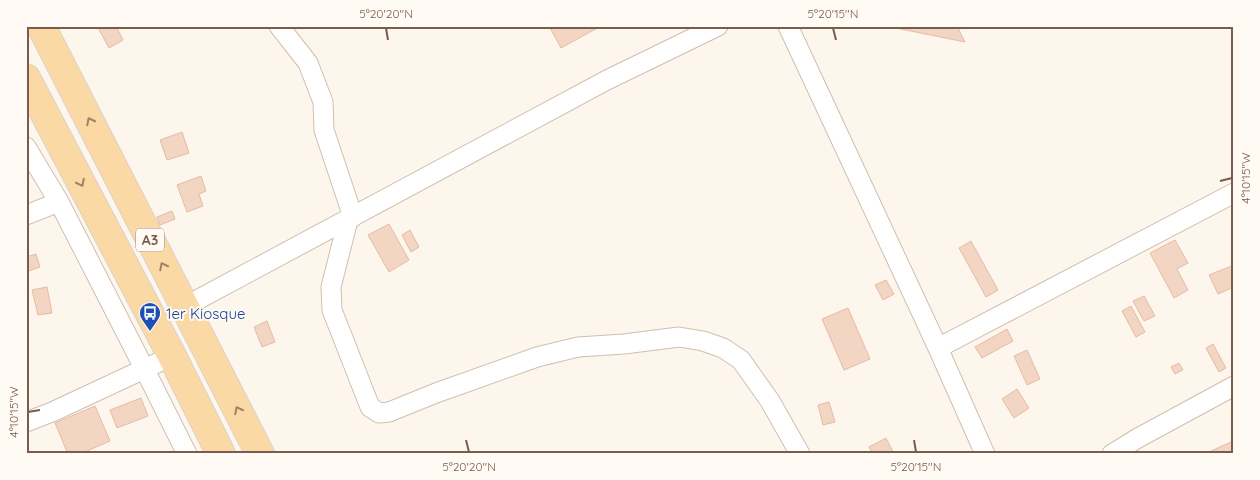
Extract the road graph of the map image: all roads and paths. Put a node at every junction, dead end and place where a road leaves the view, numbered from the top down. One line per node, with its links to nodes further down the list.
1 (42, 26): 11 (main road, A3, one-way to 1)
2 (279, 26): 10 (street)
3 (718, 26): 10 (street)
4 (788, 26): 12 (street)
5 (26, 78): 13 (main road, A3, one-way to 13)
6 (26, 147): 8 (street)
7 (1234, 193): 12 (street)
8 (59, 202): 9 (street); 14 (street)
9 (26, 215)
10 (350, 218): 11 (street); 20 (street)
11 (184, 307): 19 (main road, A3, one-way to 11)
12 (938, 348): 21 (street)
13 (172, 356): 14 (street); 18 (main road, A3)
14 (144, 368): 16 (street); 17 (street)
15 (1234, 386): 22 (street)
16 (26, 422)
17 (187, 454)
18 (221, 454)
19 (260, 454)
20 (800, 454)
21 (985, 454)
22 (1112, 454)

